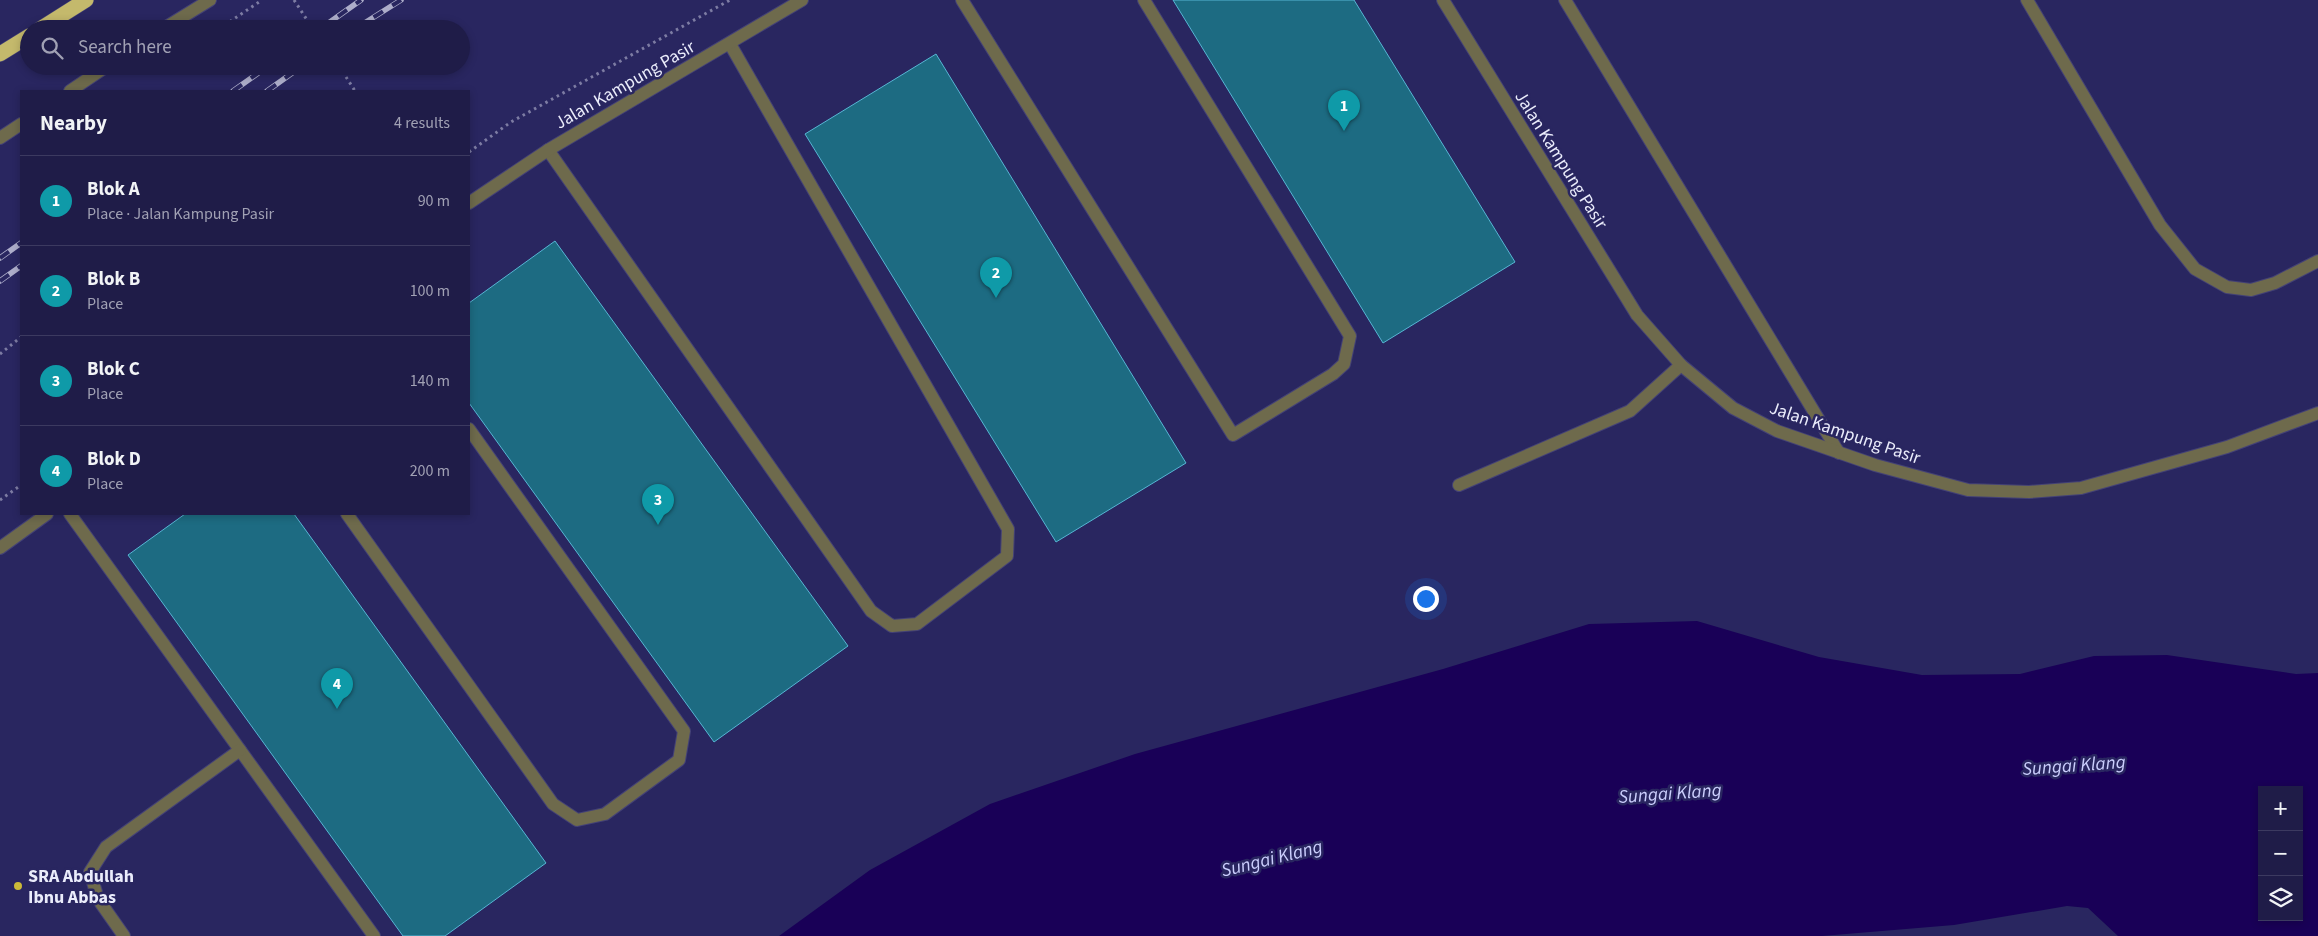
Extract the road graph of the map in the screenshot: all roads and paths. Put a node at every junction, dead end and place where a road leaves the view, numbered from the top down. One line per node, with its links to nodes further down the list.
1 (86, 0): 12 (highway)
2 (210, 0): 13 (street)
3 (262, 0): 14 (path)
4 (294, 0): 15 (path)
5 (730, 0): 26 (path)
6 (802, 0): 17 (street, Jalan Kampung Pasir)
7 (962, 0): 8 (street)
8 (1144, 0)
9 (1443, 0): 31 (street, Jalan Kampung Pasir)
10 (1566, 0): 34 (street)
11 (2027, 0): 28 (street)
12 (54, 20)
13 (178, 20)
14 (232, 20)
15 (308, 20)
16 (20, 42): 18 (highway)
17 (730, 44): 25 (street, Jalan Kampung Pasir); 25 (street)
18 (0, 54)
19 (94, 75): 21 (street)
20 (345, 75): 22 (path)
21 (71, 90)
22 (354, 90)
23 (20, 125): 24 (street)
24 (0, 138)
25 (548, 150): 27 (street, Jalan Kampung Pasir)
26 (470, 151)
27 (470, 202)
28 (2318, 261)
29 (20, 338): 30 (path)
30 (0, 354)
31 (1680, 365): 34 (street, Jalan Kampung Pasir); 35 (street)
32 (2318, 413): 34 (street, Jalan Kampung Pasir)
33 (470, 430): 40 (street)
34 (1839, 453)
35 (1459, 485)
36 (20, 487): 37 (path)
37 (0, 500)
38 (46, 515): 41 (street)
39 (71, 515): 42 (street)
40 (348, 515)
41 (0, 548)
42 (240, 750): 43 (street); 44 (street)
43 (124, 936)
44 (374, 936)

